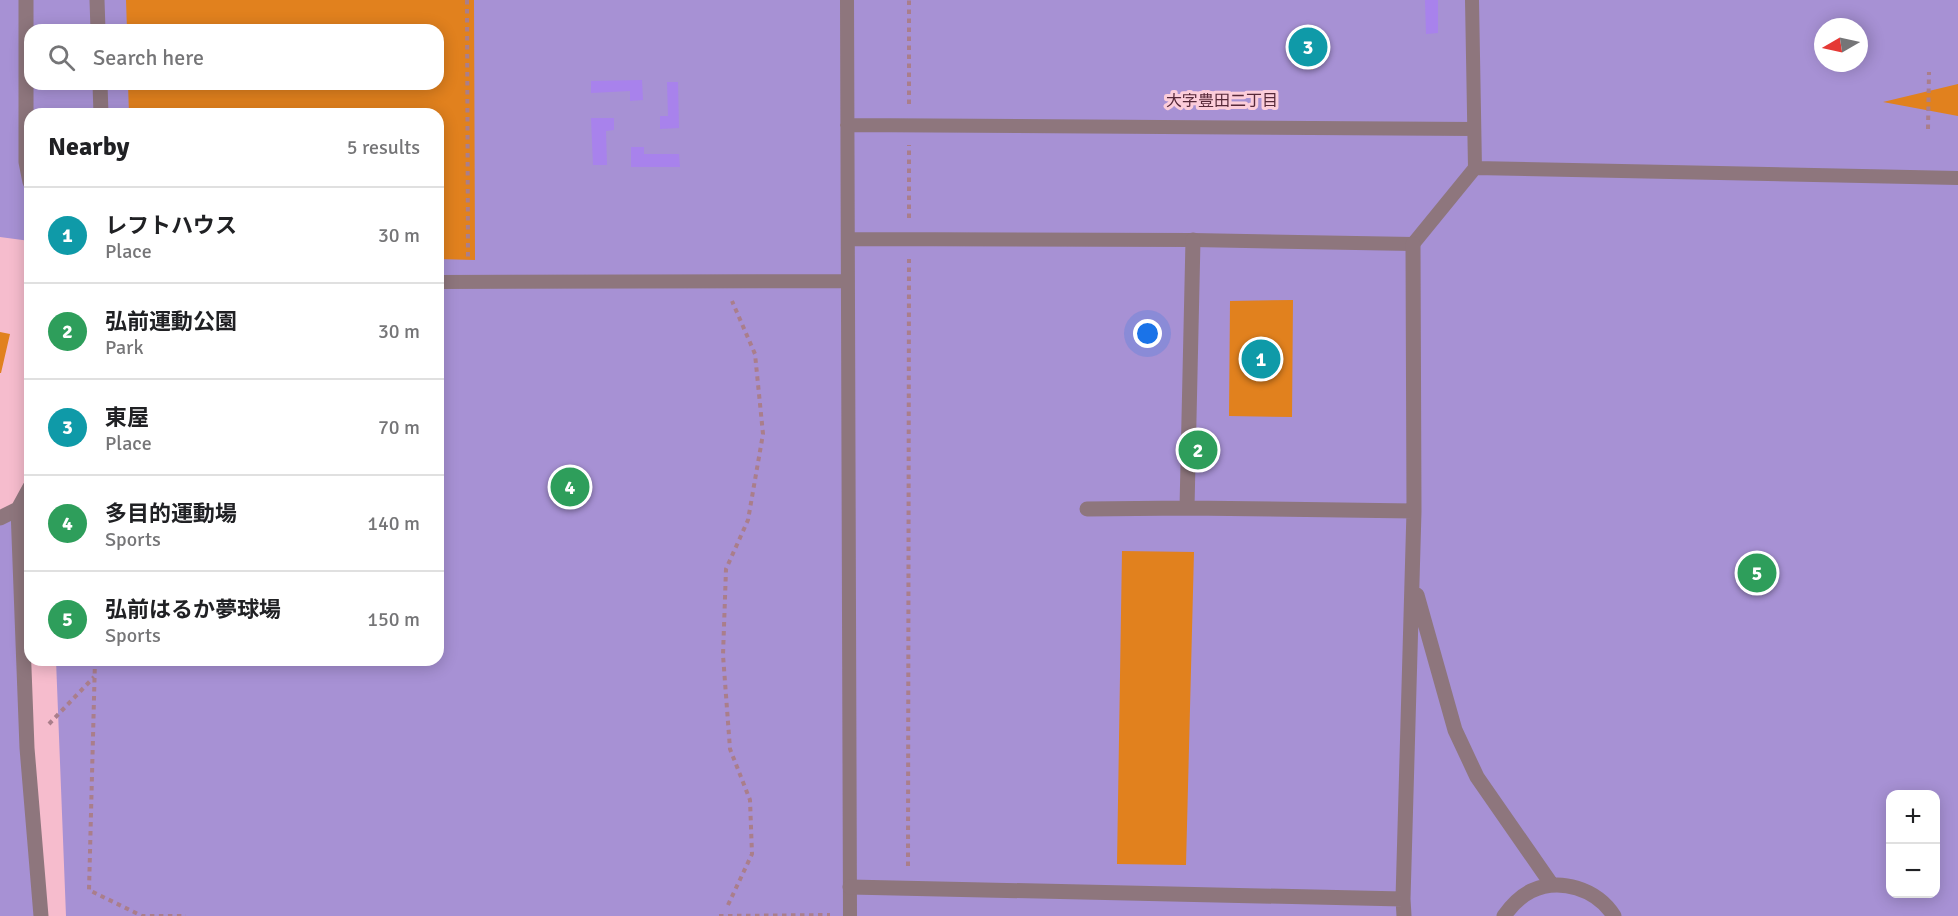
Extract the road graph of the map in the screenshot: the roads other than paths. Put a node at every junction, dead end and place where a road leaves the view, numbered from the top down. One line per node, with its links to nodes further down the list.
1 (26, 0): 5 (street)
2 (97, 0): 6 (street)
3 (847, 0): 11 (lane)
4 (1472, 0): 12 (lane)
5 (26, 24)
6 (98, 24)
7 (26, 90): 9 (street)
8 (100, 90): 10 (street)
9 (26, 108)
10 (102, 108)
11 (848, 125): 12 (lane); 15 (lane)
12 (1474, 129): 13 (lane)
13 (1475, 168): 14 (lane); 17 (lane)
14 (1958, 178)
15 (848, 239): 16 (lane); 18 (lane)
16 (1192, 240): 17 (lane); 21 (street)
17 (1413, 244): 24 (street)
18 (848, 281): 19 (lane); 28 (lane)
19 (444, 282)
20 (24, 498): 22 (street)
21 (1187, 508): 23 (street); 24 (street)
22 (18, 509): 25 (street); 30 (street)
23 (1087, 509)
24 (1414, 511): 26 (street)
25 (0, 518)
26 (1412, 577): 27 (street); 29 (street)
27 (1552, 885): 33 (street); 34 (street)
28 (850, 887): 29 (street); 31 (lane)
29 (1403, 899): 32 (street)
30 (41, 916)
31 (850, 916)
32 (1404, 916)
33 (1504, 916)
34 (1614, 916)

